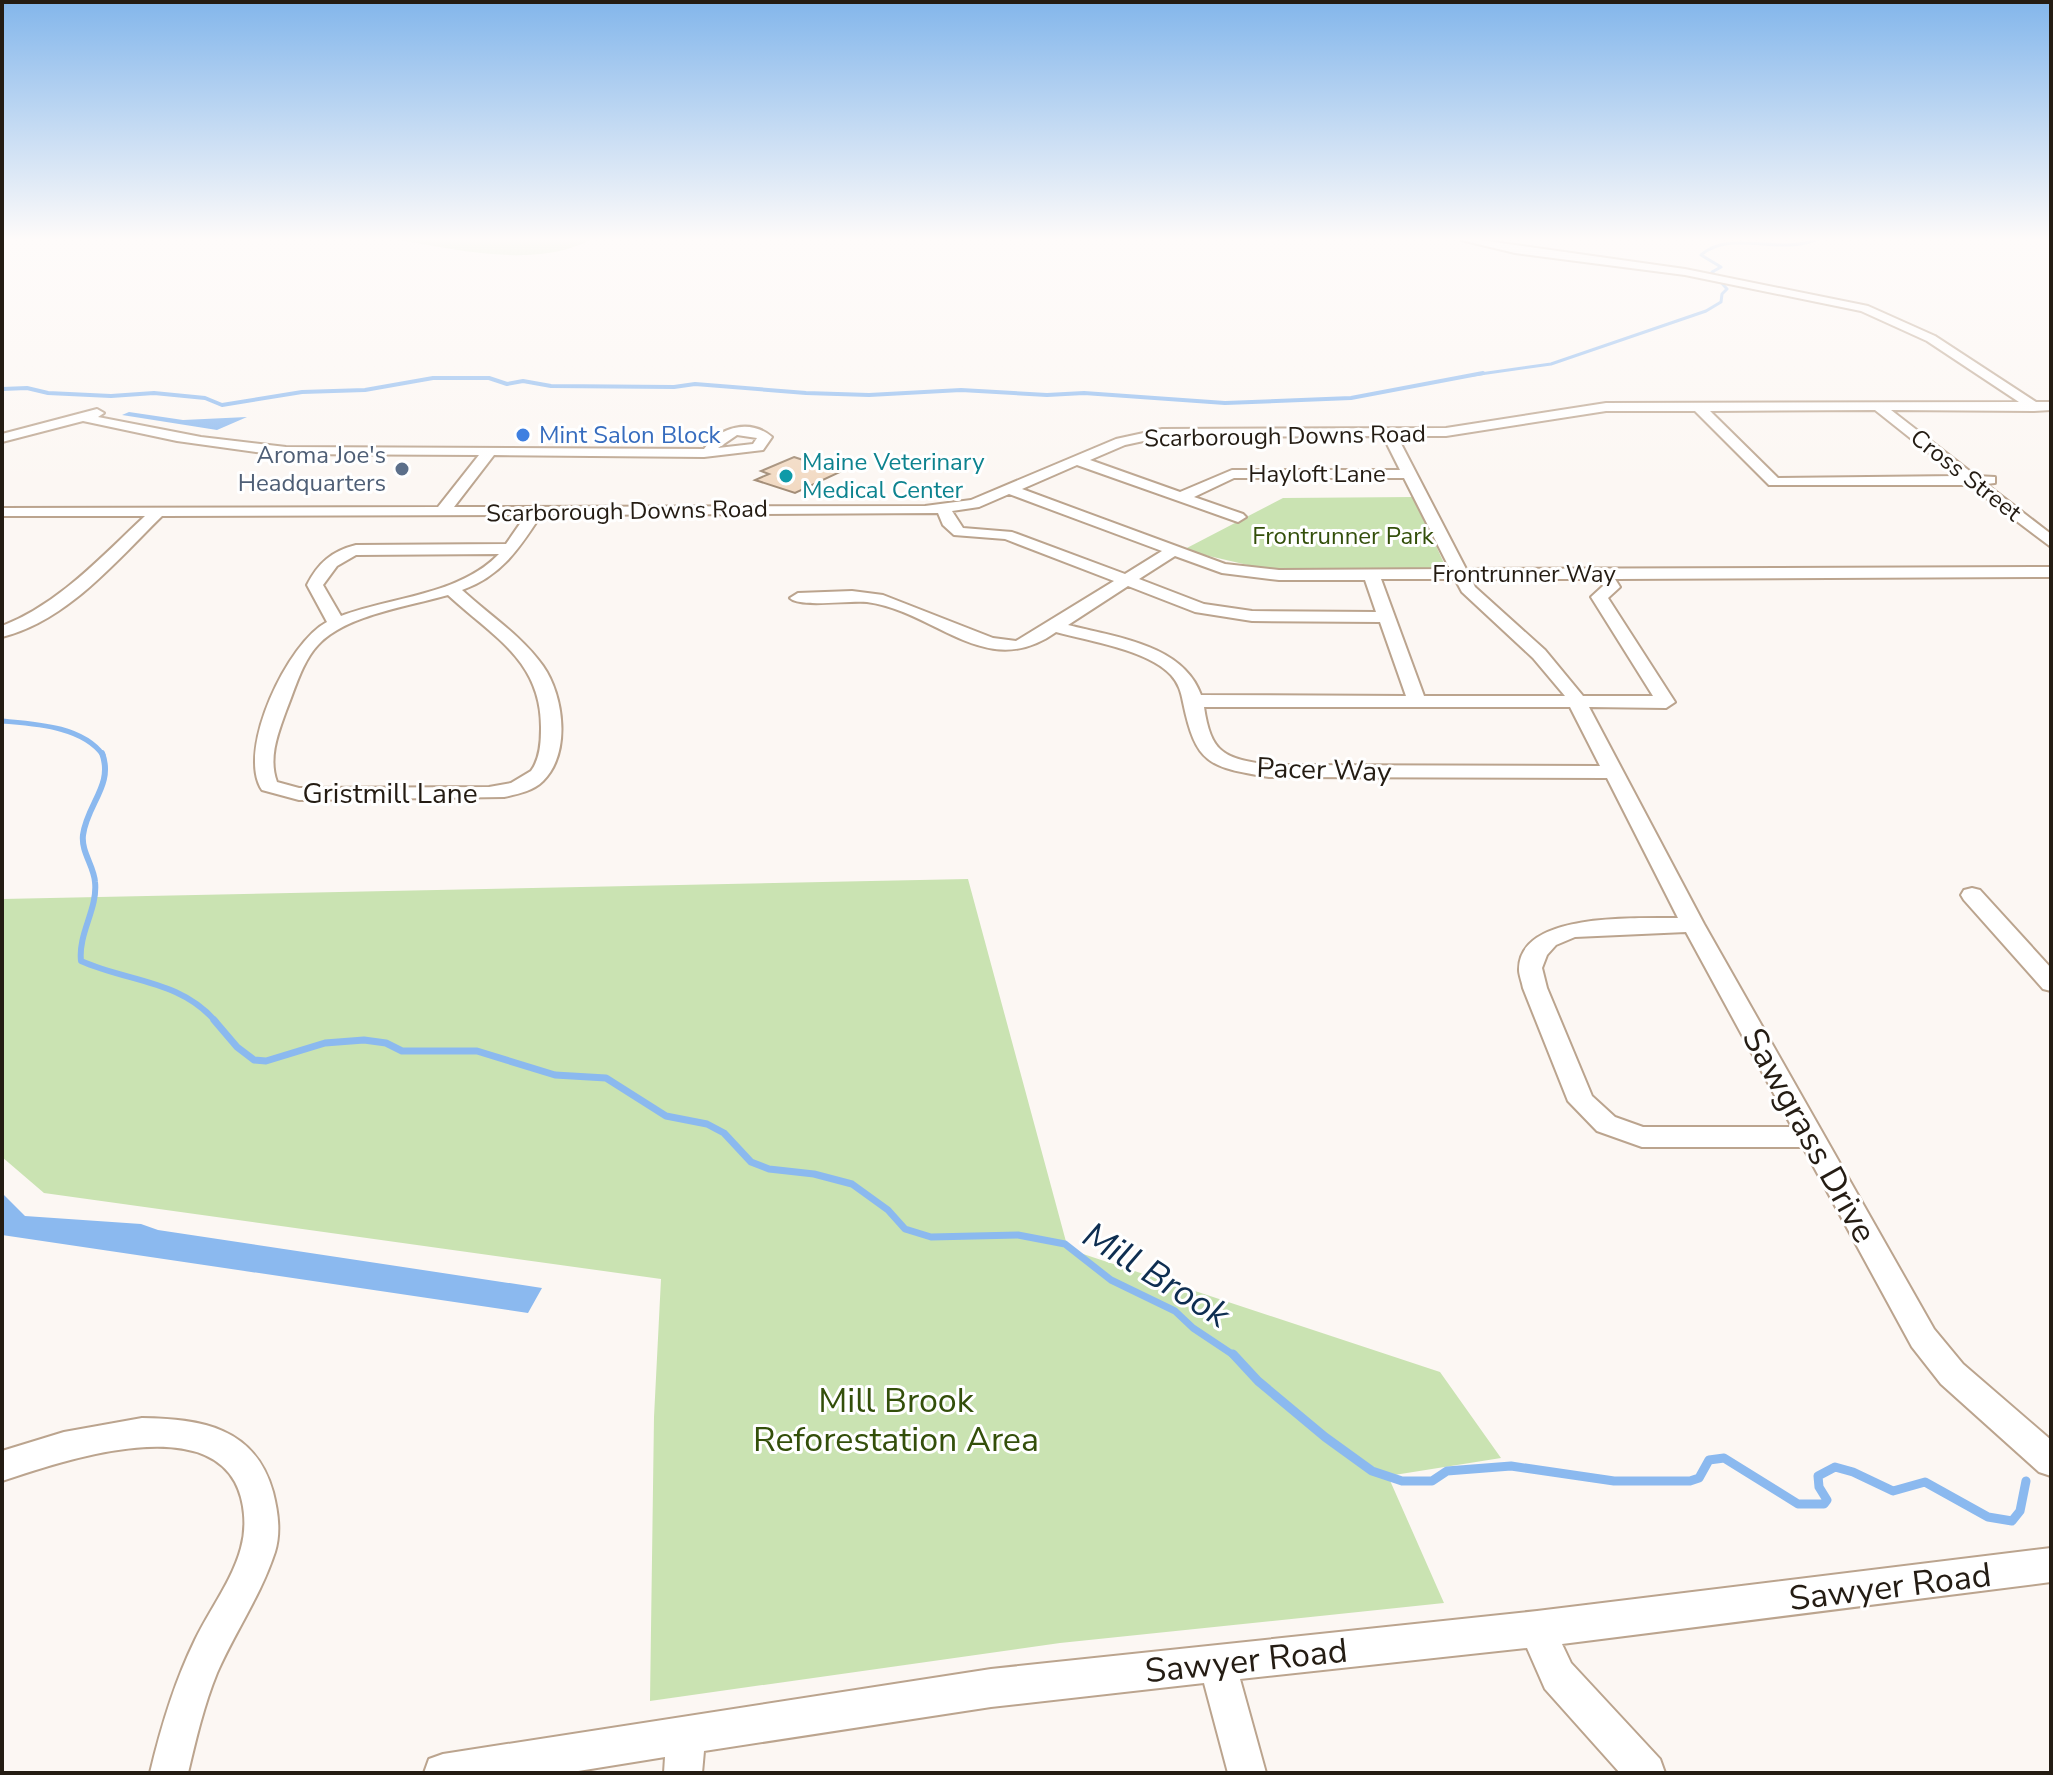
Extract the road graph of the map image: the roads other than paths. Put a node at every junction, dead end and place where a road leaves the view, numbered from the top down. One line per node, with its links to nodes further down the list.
1 (1902, 323): 4 (street)
2 (2051, 406): 4 (street, Scarborough Downs Road)
3 (1699, 407): 5 (street, Scarborough Downs Road); 8 (street, Scarborough Downs Road); 14 (street)
4 (2034, 407): 5 (street, Scarborough Downs Road)
5 (1880, 408): 14 (street, Cross Street)
6 (105, 410): 7 (street)
7 (84, 417): 9 (street); 10 (street)
8 (1389, 434): 12 (street, Scarborough Downs Road); 13 (street, Sawgrass Drive)
9 (2, 438)
10 (490, 450): 11 (street); 20 (street)
11 (709, 451)
12 (1078, 461): 16 (street, Scarborough Downs Road); 17 (street)
13 (1409, 474): 17 (street, Hayloft Lane); 30 (street, Sawgrass Drive)
14 (1972, 480): 15 (street); 24 (street, Cross Street)
15 (1990, 480)
16 (1011, 490): 18 (street, Scarborough Downs Road); 26 (street, Frontrunner Way)
17 (1181, 497): 23 (street)
18 (944, 509): 22 (street, Scarborough Downs Road); 31 (street)
19 (2, 512): 21 (street, Scarborough Downs Road)
20 (442, 512): 21 (street, Scarborough Downs Road); 22 (street, Scarborough Downs Road)
21 (157, 513): 37 (street)
22 (535, 513): 25 (street, Gristmill Lane)
23 (1238, 517)
24 (2051, 542)
25 (511, 549): 32 (street, Gristmill Lane); 35 (street)
26 (1174, 550): 29 (street, Frontrunner Way); 31 (street)
27 (2051, 572): 28 (street, Frontrunner Way)
28 (1604, 574): 30 (street, Frontrunner Way); 40 (street)
29 (1371, 575): 30 (street, Frontrunner Way); 34 (street)
30 (1458, 575): 40 (street, Sawgrass Drive)
31 (1123, 580): 34 (street); 36 (street)
32 (451, 589): 35 (street, Gristmill Lane); 35 (street, Gristmill Lane)
33 (798, 598): 36 (street)
34 (1386, 617): 39 (street)
35 (336, 623)
36 (1054, 626): 38 (street, Pacer Way)
37 (2, 632)
38 (1192, 701): 39 (street); 41 (street, Pacer Way)
39 (1417, 702): 40 (street)
40 (1577, 703): 41 (street, Sawgrass Drive)
41 (1615, 772): 43 (street, Sawgrass Drive)
42 (1972, 895): 44 (street)
43 (1693, 924): 45 (street, Sawgrass Drive); 45 (street)
44 (2051, 983)
45 (1811, 1137): 46 (street, Sawgrass Drive)
46 (2051, 1461)
47 (2, 1466): 52 (street)
48 (2051, 1565): 49 (street, Sawyer Road)
49 (1537, 1629): 50 (street, Sawyer Road); 56 (street)
50 (1217, 1662): 51 (street, Sawyer Road); 55 (street)
51 (687, 1733): 53 (street, Sawyer Road); 54 (street)
52 (169, 1773)
53 (443, 1773)
54 (683, 1773)
55 (1247, 1773)
56 (1646, 1773)

